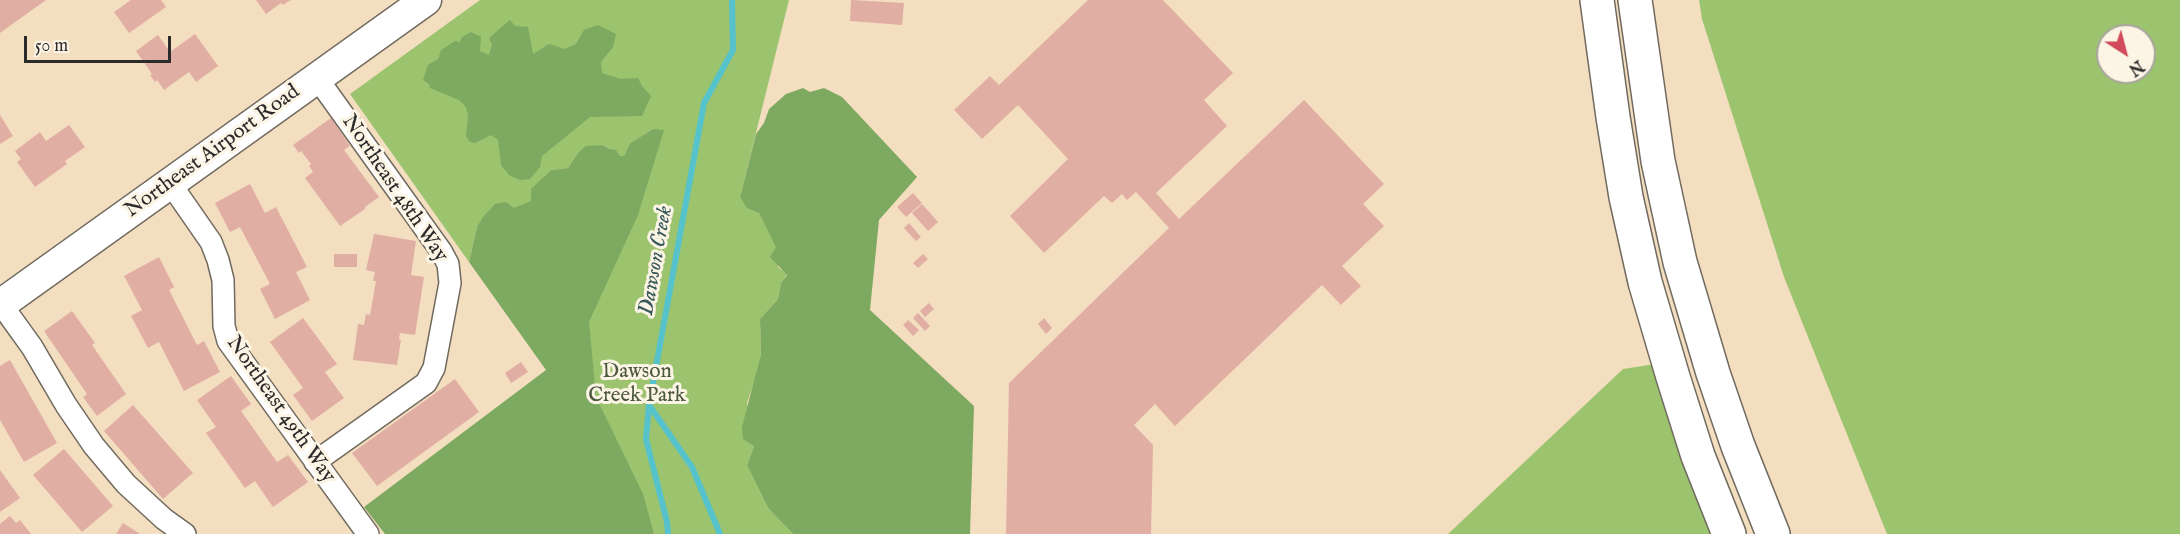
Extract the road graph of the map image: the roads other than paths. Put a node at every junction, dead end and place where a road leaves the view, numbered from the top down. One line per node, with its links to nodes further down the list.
1 (426, 0): 4 (street, Northeast Airport Road)
2 (1597, 0): 11 (main road)
3 (1635, 0): 12 (main road)
4 (395, 9): 5 (street, Northeast Airport Road)
5 (317, 78): 6 (street, Northeast Airport Road); 8 (street, Northeast 48th Way)
6 (170, 183): 7 (street, Northeast Airport Road); 8 (street, Northeast 49th Way)
7 (0, 304): 9 (street)
8 (315, 462): 10 (street, Northeast 49th Way)
9 (185, 534)
10 (368, 534)
11 (1729, 534)
12 (1773, 534)

